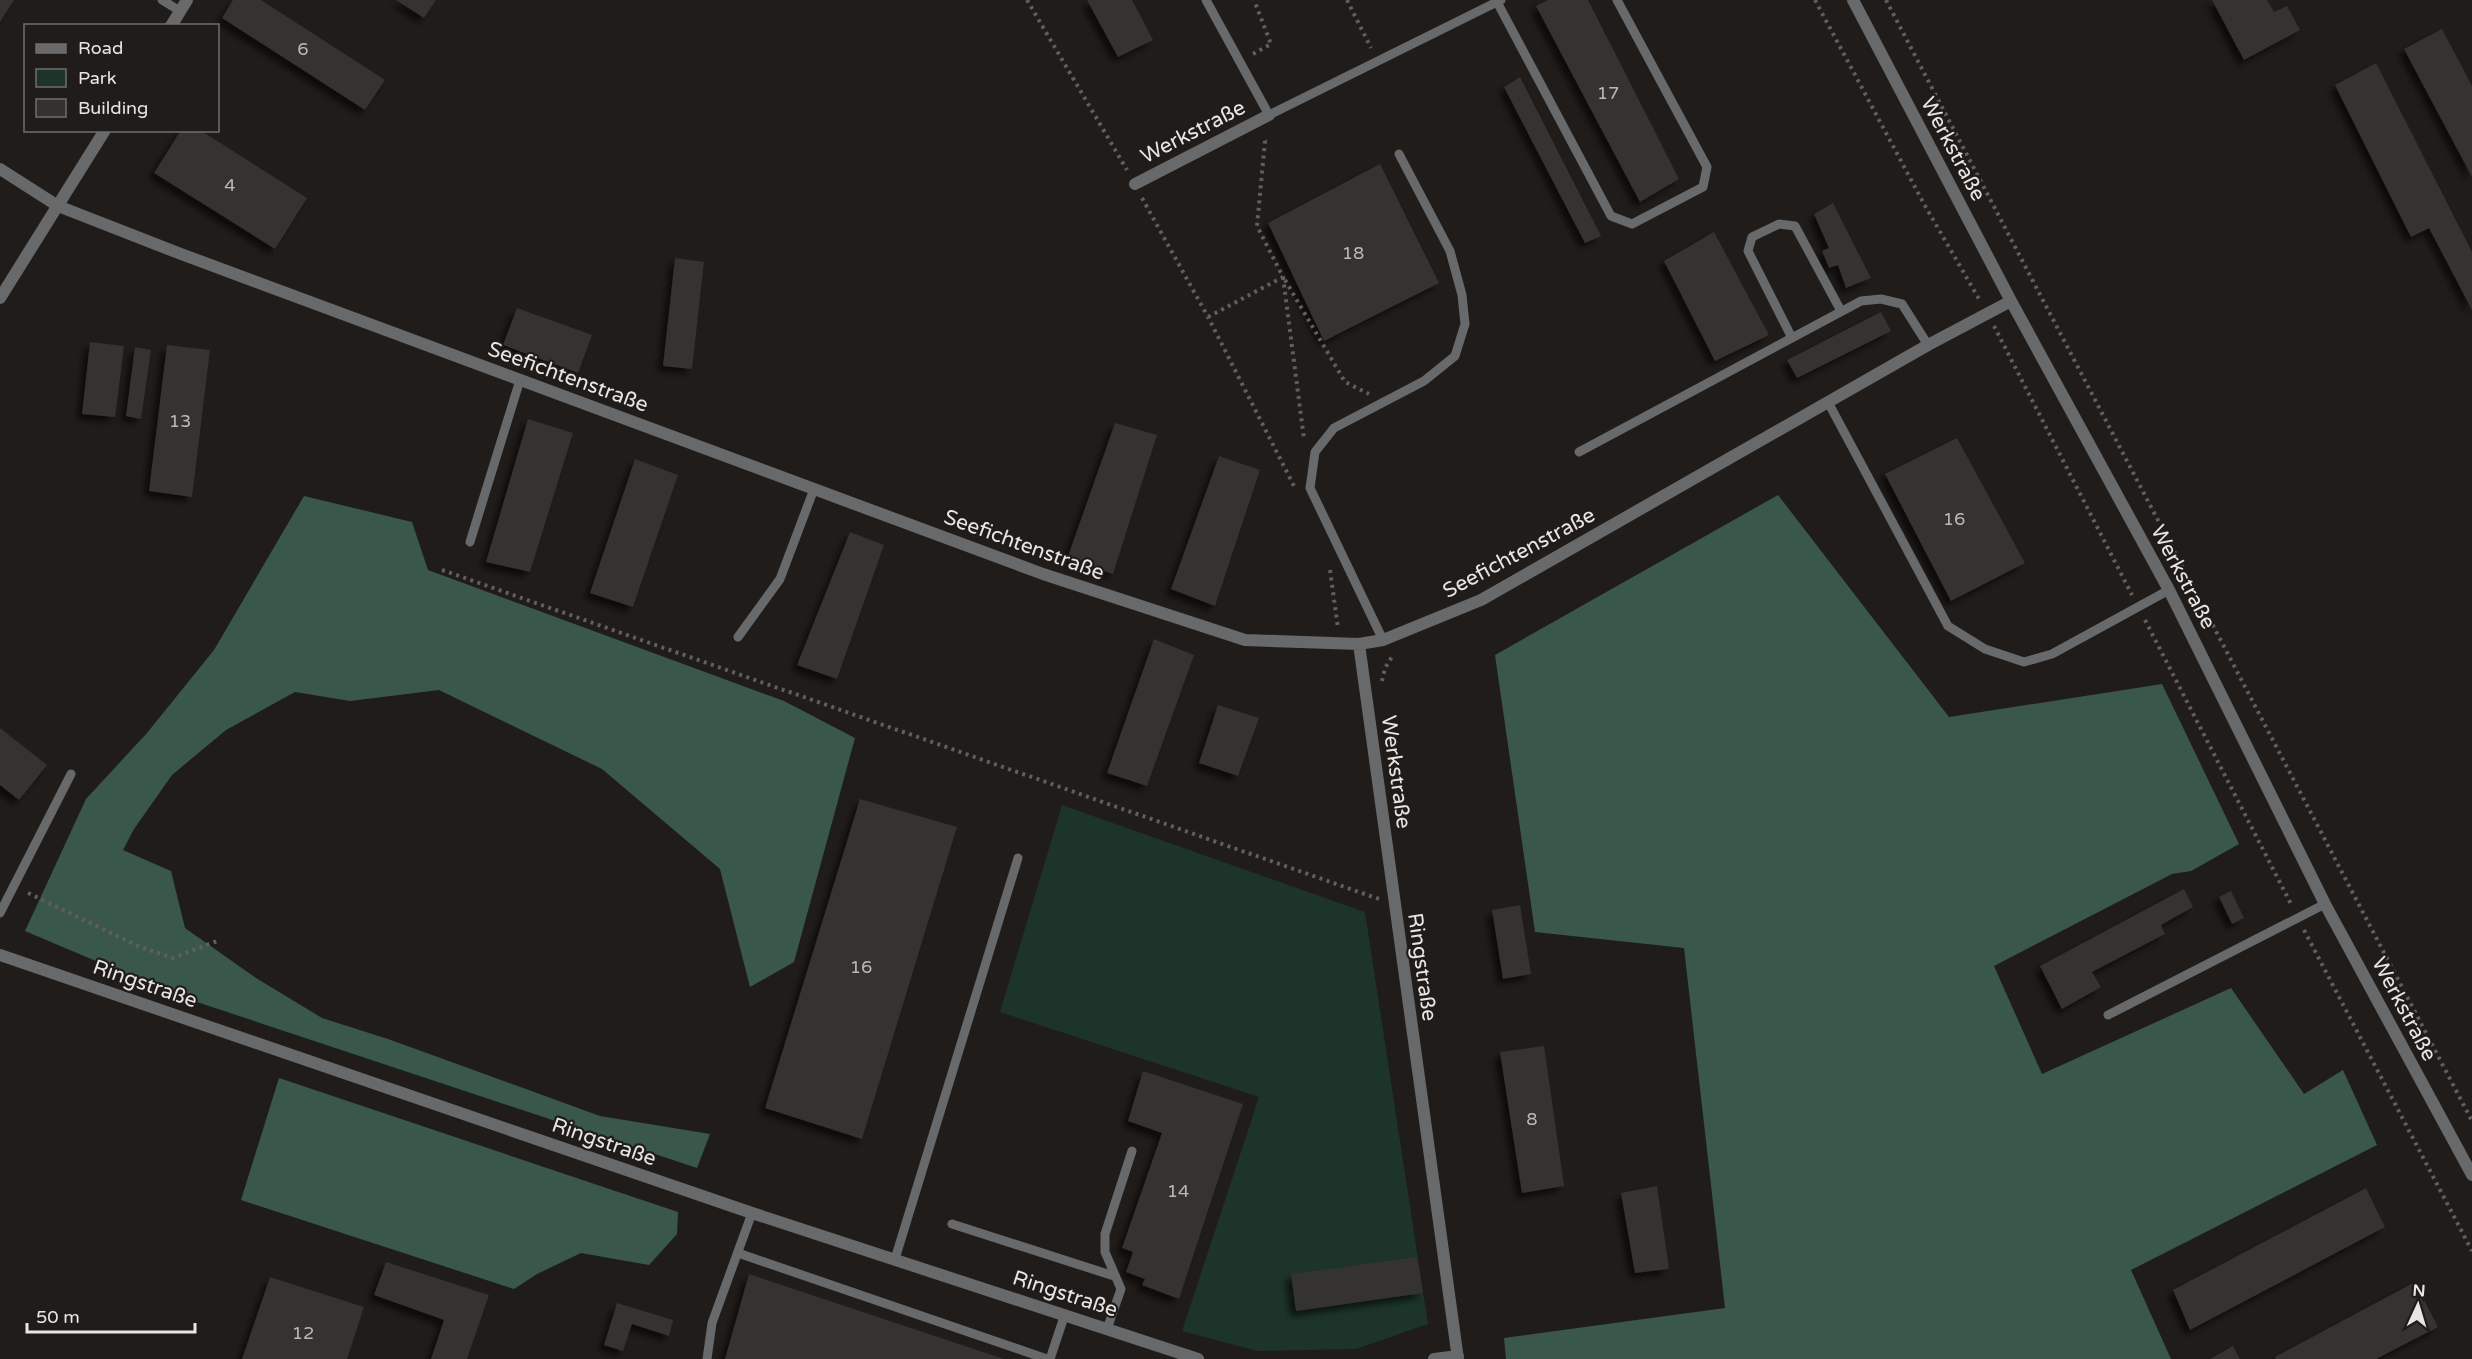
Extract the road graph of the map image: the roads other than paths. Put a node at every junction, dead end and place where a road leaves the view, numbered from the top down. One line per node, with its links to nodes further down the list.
1 (162, 0): 6 (lane)
2 (1206, 0): 8 (lane)
3 (1617, 0): 5 (lane)
4 (1853, 0): 15 (street, Werkstraße)
5 (1499, 1): 8 (lane)
6 (183, 5): 7 (street)
7 (172, 24)
8 (1269, 115): 12 (street, Werkstraße)
9 (104, 132): 13 (street)
10 (1399, 154): 26 (lane)
11 (0, 169): 13 (street, Seefichtenstraße)
12 (1134, 184)
13 (58, 206): 14 (street); 19 (street, Seefichtenstraße)
14 (0, 298)
15 (2011, 301): 18 (street, Seefichtenstraße); 24 (street, Werkstraße)
16 (1841, 311): 17 (lane); 17 (lane); 18 (lane)
17 (1792, 338): 21 (lane)
18 (1928, 345): 20 (street, Seefichtenstraße)
19 (520, 380): 22 (street, Seefichtenstraße); 23 (lane)
20 (1828, 402): 24 (lane); 26 (street, Seefichtenstraße)
21 (1579, 452)
22 (814, 489): 25 (lane); 27 (street, Seefichtenstraße)
23 (470, 542)
24 (2169, 590): 31 (street, Werkstraße)
25 (738, 637)
26 (1383, 640): 27 (street, Seefichtenstraße)
27 (1359, 644): 30 (street, Werkstraße)
28 (71, 774): 32 (lane)
29 (1018, 858): 40 (lane)
30 (1394, 904): 44 (street, Ringstraße)
31 (2325, 904): 34 (lane); 36 (street, Werkstraße)
32 (0, 913)
33 (0, 955): 37 (street, Ringstraße)
34 (2108, 1015)
35 (1132, 1150): 41 (lane)
36 (2472, 1175)
37 (752, 1213): 39 (lane); 40 (street, Ringstraße)
38 (952, 1224): 41 (lane)
39 (738, 1253): 45 (lane); 46 (lane)
40 (895, 1259): 42 (street, Ringstraße)
41 (1114, 1276): 43 (lane)
42 (1065, 1314): 43 (street, Ringstraße); 46 (lane)
43 (1107, 1329): 47 (street, Ringstraße)
44 (1458, 1358): 48 (street, Ringstraße)
45 (707, 1359)
46 (1049, 1359)
47 (1198, 1359)
48 (1434, 1359)

